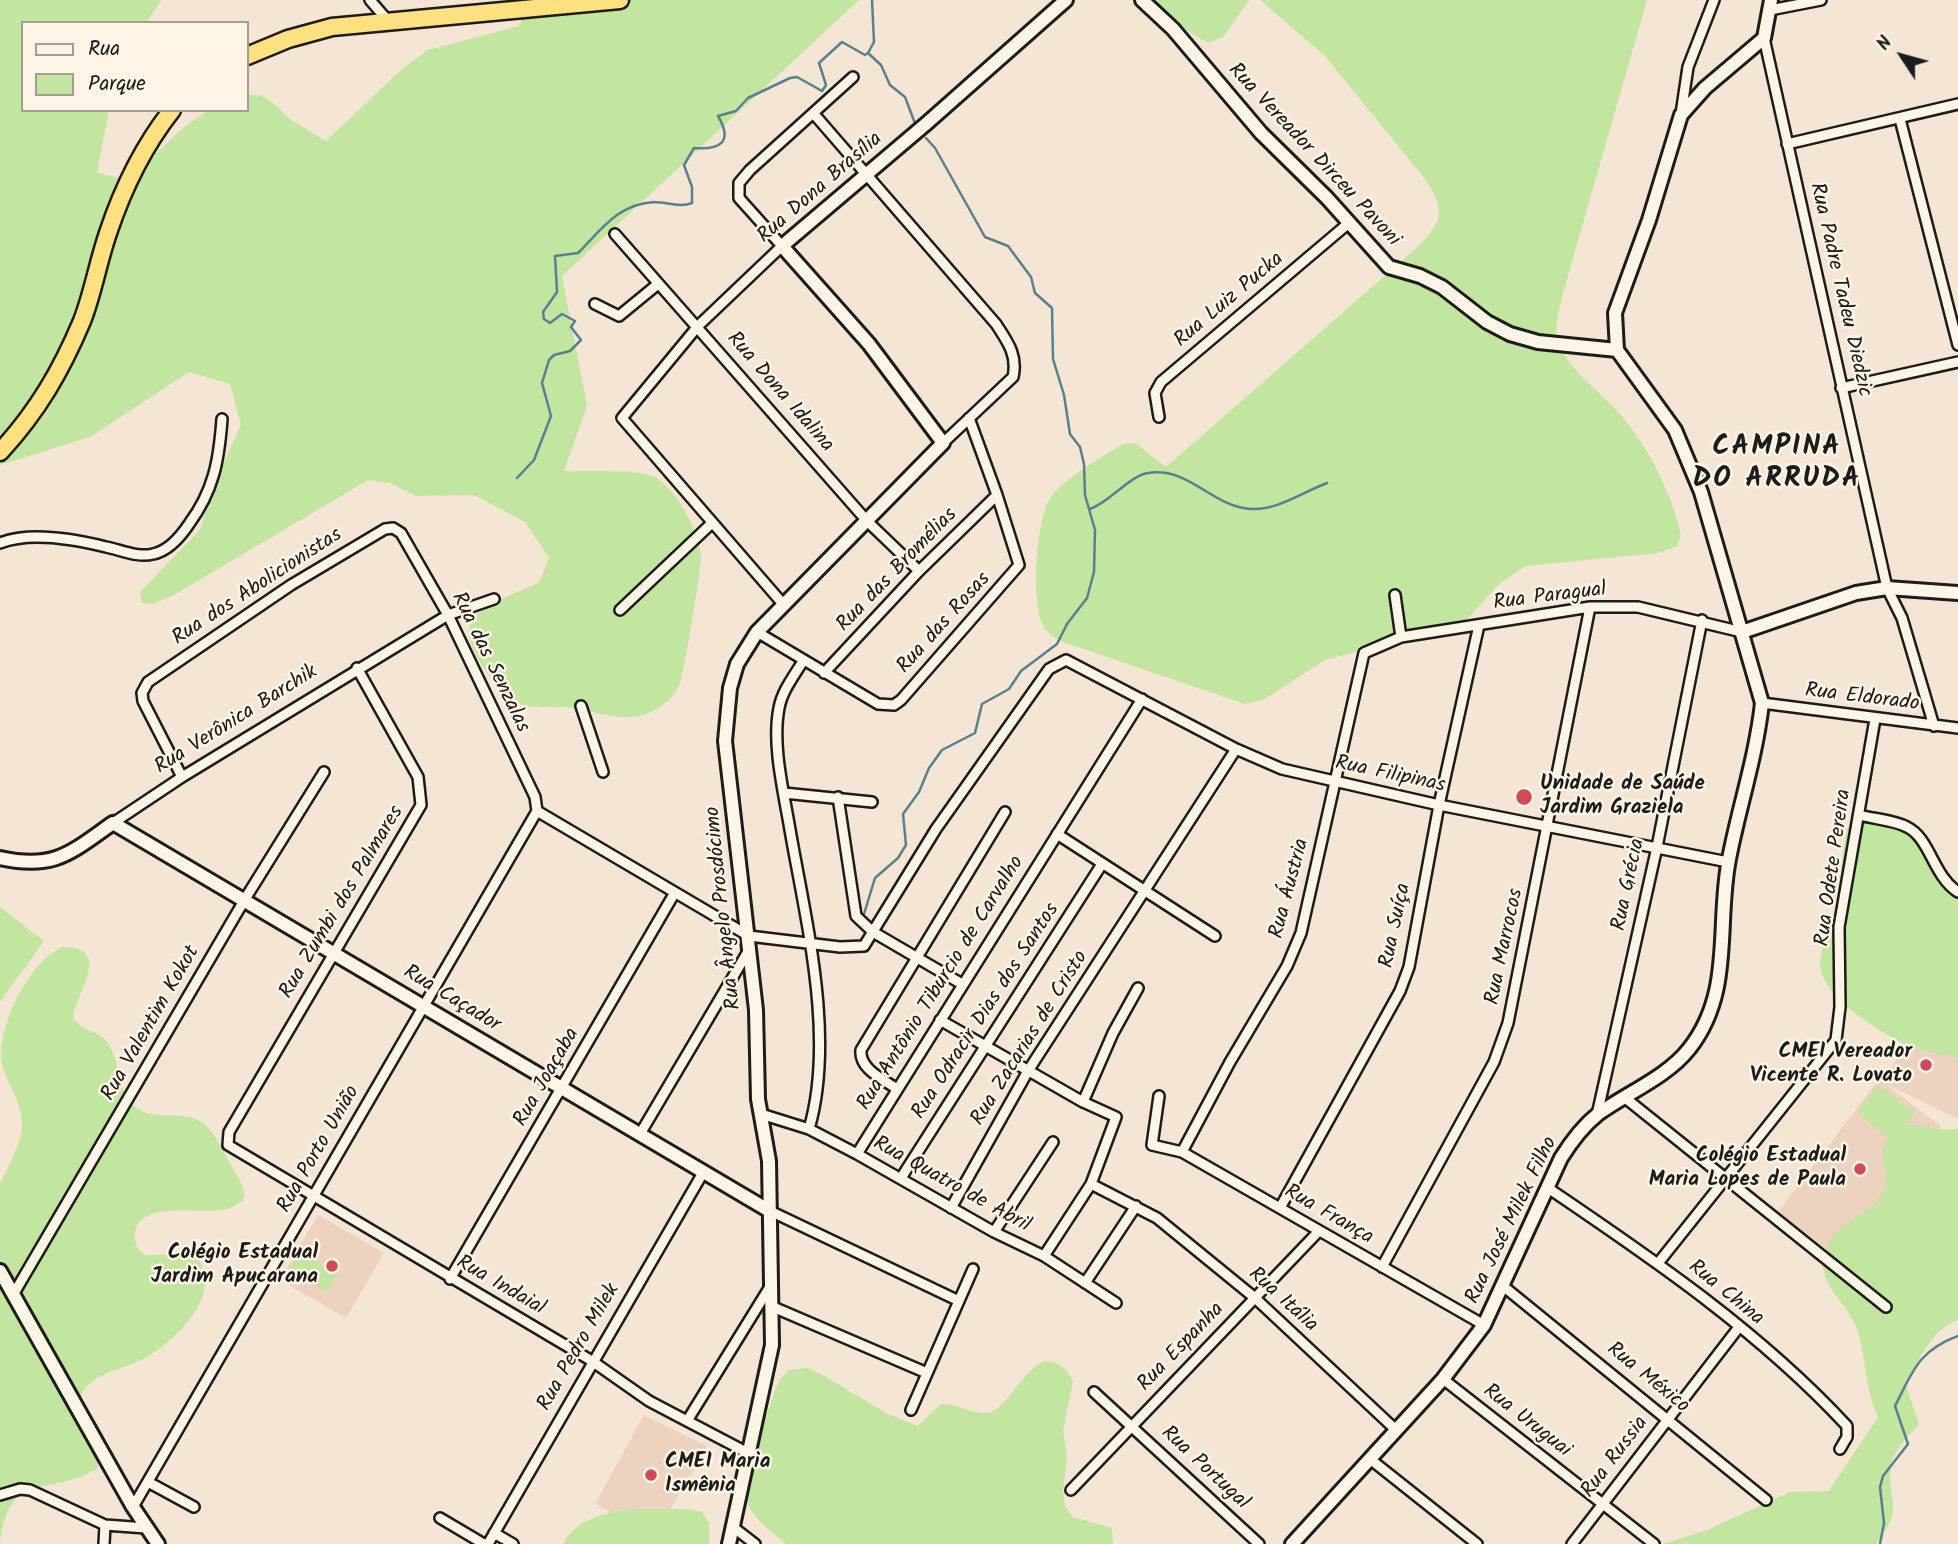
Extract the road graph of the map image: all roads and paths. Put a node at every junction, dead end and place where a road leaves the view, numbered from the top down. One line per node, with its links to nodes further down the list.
1 (370, 0): 8 (street)
2 (620, 0): 8 (highway)
3 (1066, 0): 18 (street, Rua Dona Brasília)
4 (1142, 0): 19 (street, Rua Vereador Dirceu Pavoni)
5 (1714, 0): 15 (street)
6 (1821, 0): 7 (street)
7 (1771, 5): 9 (street, Rua Padre Tadeu Diedzic)
8 (389, 22): 10 (highway)
9 (1764, 38): 15 (street); 17 (street, Rua Padre Tadeu Diedzic)
10 (248, 56)
11 (853, 77): 14 (street)
12 (1958, 104): 16 (street)
13 (170, 112): 33 (highway)
14 (814, 114): 18 (street); 21 (street)
15 (1681, 116): 26 (street)
16 (1900, 119): 17 (street); 25 (street)
17 (1787, 144): 28 (street, Rua Padre Tadeu Diedzic)
18 (865, 175): 21 (street, Rua Dona Brasília); 30 (street, Rua Ângelo Prosdócimo)
19 (1349, 222): 26 (street, Rua Vereador Dirceu Pavoni); 29 (street, Rua Luiz Pucka)
20 (615, 234): 22 (street, Rua Dona Idalina)
21 (782, 246): 24 (street, Rua Dona Brasília); 32 (street)
22 (658, 284): 23 (street); 24 (street, Rua Dona Idalina)
23 (595, 304)
24 (698, 326): 35 (street, Rua Dona Idalina); 36 (street, Rua Dona Brasília)
25 (1958, 345)
26 (1617, 350): 51 (street)
27 (1958, 362): 28 (street)
28 (1841, 388): 40 (street, Rua Padre Tadeu Diedzic)
29 (1159, 417)
30 (969, 418): 32 (street, Rua Ângelo Prosdócimo); 34 (street)
31 (222, 419): 38 (street)
32 (943, 443): 35 (street, Rua Ângelo Prosdócimo)
33 (0, 452)
34 (997, 495): 39 (street, Rua das Bromélias); 56 (street, Rua das Rosas)
35 (867, 521): 39 (street, Rua Dona Idalina); 44 (street, Rua Ângelo Prosdócimo)
36 (712, 523): 44 (street); 46 (street)
37 (401, 533): 47 (street, Rua das Senzalas); 66 (street, Rua dos Abolicionistas)
38 (0, 543)
39 (919, 571): 56 (street, Rua das Bromélias)
40 (1887, 588): 41 (street); 51 (street); 61 (street, Rua Padre Tadeu Diedzic)
41 (1958, 593)
42 (1395, 595): 52 (street)
43 (494, 599): 47 (street, Rua Verônica Barchik)
44 (783, 604): 50 (street, Rua Ângelo Prosdócimo)
45 (1590, 607): 48 (street, Rua Paragual); 49 (street, Rua Paragual); 76 (street, Rua Marrocos)
46 (620, 610)
47 (448, 615): 55 (street, Rua Verônica Barchik); 72 (street, Rua das Senzalas)
48 (1702, 620): 51 (street, Rua Paragual); 78 (street, Rua Grécia)
49 (1479, 625): 52 (street, Rua Paragual); 71 (street, Rua Suíça)
50 (757, 632): 54 (street); 88 (street, Rua Ângelo Prosdócimo)
51 (1742, 632): 58 (street, Rua José Milek Filho)
52 (1401, 637): 53 (street, Rua Paragual)
53 (1364, 653): 67 (street, Rua Áustria)
54 (803, 661): 56 (street); 68 (street)
55 (357, 668): 66 (street, Rua Verônica Barchik); 90 (street, Rua Zumbi dos Palmares)
56 (824, 673)
57 (1142, 699): 63 (street, Rua Filipinas); 77 (street, Rua Antônio Tiburcio de Carvalho); 86 (street, Rua Filipinas)
58 (1762, 703): 60 (street, Rua Eldorado); 80 (street, Rua José Milek Filho)
59 (581, 706): 65 (street)
60 (1875, 719): 61 (street, Rua Eldorado); 74 (street, Rua Odete Pereira)
61 (1934, 726): 62 (street, Rua Eldorado)
62 (1958, 728)
63 (1236, 750): 67 (street, Rua Filipinas); 82 (street, Rua Zacarias de Cristo)
64 (324, 772): 85 (street, Rua Valentim Kokot)
65 (603, 772)
66 (183, 777): 75 (street, Rua Verônica Barchik)
67 (1335, 782): 71 (street, Rua Filipinas); 109 (street, Rua Áustria)
68 (784, 793): 69 (street); 89 (street)
69 (838, 797): 70 (street); 86 (street)
70 (872, 802)
71 (1439, 805): 76 (street, Rua Filipinas); 119 (street, Rua Suíça)
72 (537, 811): 84 (street); 94 (street, Rua Porto União)
73 (1005, 812): 91 (street)
74 (1859, 816): 83 (street); 113 (street, Rua Odete Pereira)
75 (113, 823): 79 (street, Rua Verônica Barchik); 85 (street, Rua Caçador)
76 (1548, 826): 78 (street, Rua Filipinas); 125 (street, Rua Marrocos)
77 (1057, 834): 81 (street); 92 (street, Rua Antônio Tiburcio de Carvalho)
78 (1657, 847): 80 (street, Rua Filipinas); 104 (street, Rua Grécia)
79 (0, 858)
80 (1728, 862): 101 (street, Rua José Milek Filho)
81 (1102, 864): 82 (street); 96 (street, Rua Odracir Dias dos Santos)
82 (1144, 891): 87 (street); 97 (street, Rua Zacarias de Cristo)
83 (1958, 892)
84 (674, 894): 88 (street); 98 (street, Rua Joaçaba)
85 (245, 899): 90 (street, Rua Caçador); 132 (street, Rua Valentim Kokot)
86 (873, 932): 89 (street); 91 (street)
87 (1215, 936)
88 (750, 942): 89 (street); 103 (street, Rua Ângelo Prosdócimo); 106 (street)
89 (810, 943): 105 (street)
90 (334, 951): 94 (street, Rua Caçador); 108 (street, Rua Zumbi dos Palmares)
91 (919, 957): 92 (street); 99 (street)
92 (962, 984): 95 (street, Rua Antônio Tiburcio de Carvalho)
93 (1138, 988): 102 (street)
94 (422, 1006): 98 (street, Rua Caçador); 116 (street, Rua Porto União)
95 (940, 1020): 96 (street); 99 (street, Rua Antônio Tiburcio de Carvalho)
96 (986, 1046): 97 (street); 112 (street, Rua Odracir Dias dos Santos)
97 (1028, 1070): 102 (street); 118 (street, Rua Zacarias de Cristo)
98 (562, 1088): 106 (street, Rua Caçador); 128 (street, Rua Joaçaba)
99 (897, 1089): 110 (street, Rua Antônio Tiburcio de Carvalho)
100 (1159, 1096): 109 (street, Rua França)
101 (1624, 1097): 104 (street, Rua José Milek Filho); 113 (street)
102 (1083, 1101): 114 (street)
103 (761, 1114): 105 (street, Rua Quatro de Abril); 120 (street, Rua Ângelo Prosdócimo)
104 (1597, 1115): 115 (street, Rua José Milek Filho)
105 (809, 1129): 110 (street, Rua Quatro de Abril)
106 (640, 1134): 111 (street, Rua Caçador)
107 (1053, 1142): 122 (street)
108 (234, 1151): 116 (street, Rua Indaial)
109 (1182, 1152): 119 (street, Rua França)
110 (857, 1154): 112 (street, Rua Quatro de Abril)
111 (704, 1171): 120 (street, Rua Caçador); 140 (street, Rua Pedro Milek)
112 (901, 1178): 118 (street, Rua Quatro de Abril)
113 (1727, 1178): 124 (street, Rua Odete Pereira); 137 (street)
114 (1091, 1184): 117 (street, Rua Itália); 123 (street)
115 (1548, 1188): 124 (street, Rua China); 131 (street, Rua José Milek Filho)
116 (313, 1198): 128 (street, Rua Indaial); 152 (street, Rua Porto União)
117 (1136, 1206): 129 (street); 133 (street, Rua Itália)
118 (951, 1208): 122 (street, Rua Quatro de Abril)
119 (1280, 1208): 121 (street, Rua França)
120 (768, 1210): 130 (street, Rua Ângelo Prosdócimo); 134 (street)
121 (1319, 1231): 125 (street, Rua França); 133 (street, Rua Espanha)
122 (994, 1232): 123 (street, Rua Quatro de Abril)
123 (1044, 1256): 129 (street, Rua Quatro de Abril)
124 (1659, 1262): 139 (street, Rua China)
125 (1382, 1266): 138 (street, Rua França)
126 (973, 1269): 134 (street)
127 (0, 1271): 132 (street)
128 (450, 1279): 140 (street, Rua Indaial)
129 (1085, 1283): 135 (street, Rua Quatro de Abril)
130 (771, 1284): 136 (street, Rua Ângelo Prosdócimo); 146 (street)
131 (1503, 1286): 138 (street, Rua José Milek Filho); 145 (street, Rua México)
132 (13, 1296): 157 (street)
133 (1255, 1298): 147 (street, Rua Espanha); 148 (street, Rua Itália)
134 (959, 1301): 141 (street)
135 (1116, 1303)
136 (774, 1307): 141 (street); 150 (street, Rua Ângelo Prosdócimo)
137 (1886, 1307)
138 (1484, 1325): 142 (street, Rua José Milek Filho)
139 (1740, 1327): 145 (street, Rua Russia); 149 (street, Rua China)
140 (592, 1361): 146 (street, Rua Indaial); 163 (street, Rua Pedro Milek)
141 (926, 1373): 144 (street)
142 (1443, 1379): 148 (street, Rua José Milek Filho); 156 (street, Rua Uruguai)
143 (1094, 1392): 147 (street, Rua Portugal)
144 (911, 1410)
145 (1668, 1418): 155 (street, Rua México); 156 (street, Rua Russia)
146 (687, 1421): 150 (street, Rua Indaial)
147 (1132, 1425): 153 (street, Rua Espanha); 170 (street, Rua Portugal)
148 (1396, 1430): 151 (street, Rua José Milek Filho)
149 (1840, 1449)
150 (748, 1453): 161 (street, Rua Ângelo Prosdócimo)
151 (1370, 1459): 171 (street, Rua José Milek Filho); 172 (street)
152 (148, 1482): 157 (street, Rua Porto União); 158 (street)
153 (1071, 1490)
154 (2, 1494): 160 (street)
155 (1766, 1500)
156 (1603, 1504): 173 (street, Rua Russia); 174 (street, Rua Uruguai)
157 (133, 1507): 162 (street)
158 (194, 1507)
159 (440, 1518): 166 (street)
160 (105, 1525): 162 (street); 164 (street)
161 (733, 1527): 168 (street, Rua Ângelo Prosdócimo); 169 (street)
162 (146, 1528): 165 (street)
163 (494, 1533): 166 (street, Rua Pedro Milek); 167 (street)
164 (104, 1544)
165 (158, 1544)
166 (486, 1544)
167 (513, 1544)
168 (729, 1544)
169 (755, 1544)
170 (1259, 1544)
171 (1292, 1544)
172 (1477, 1544)
173 (1572, 1544)
174 (1654, 1544)

